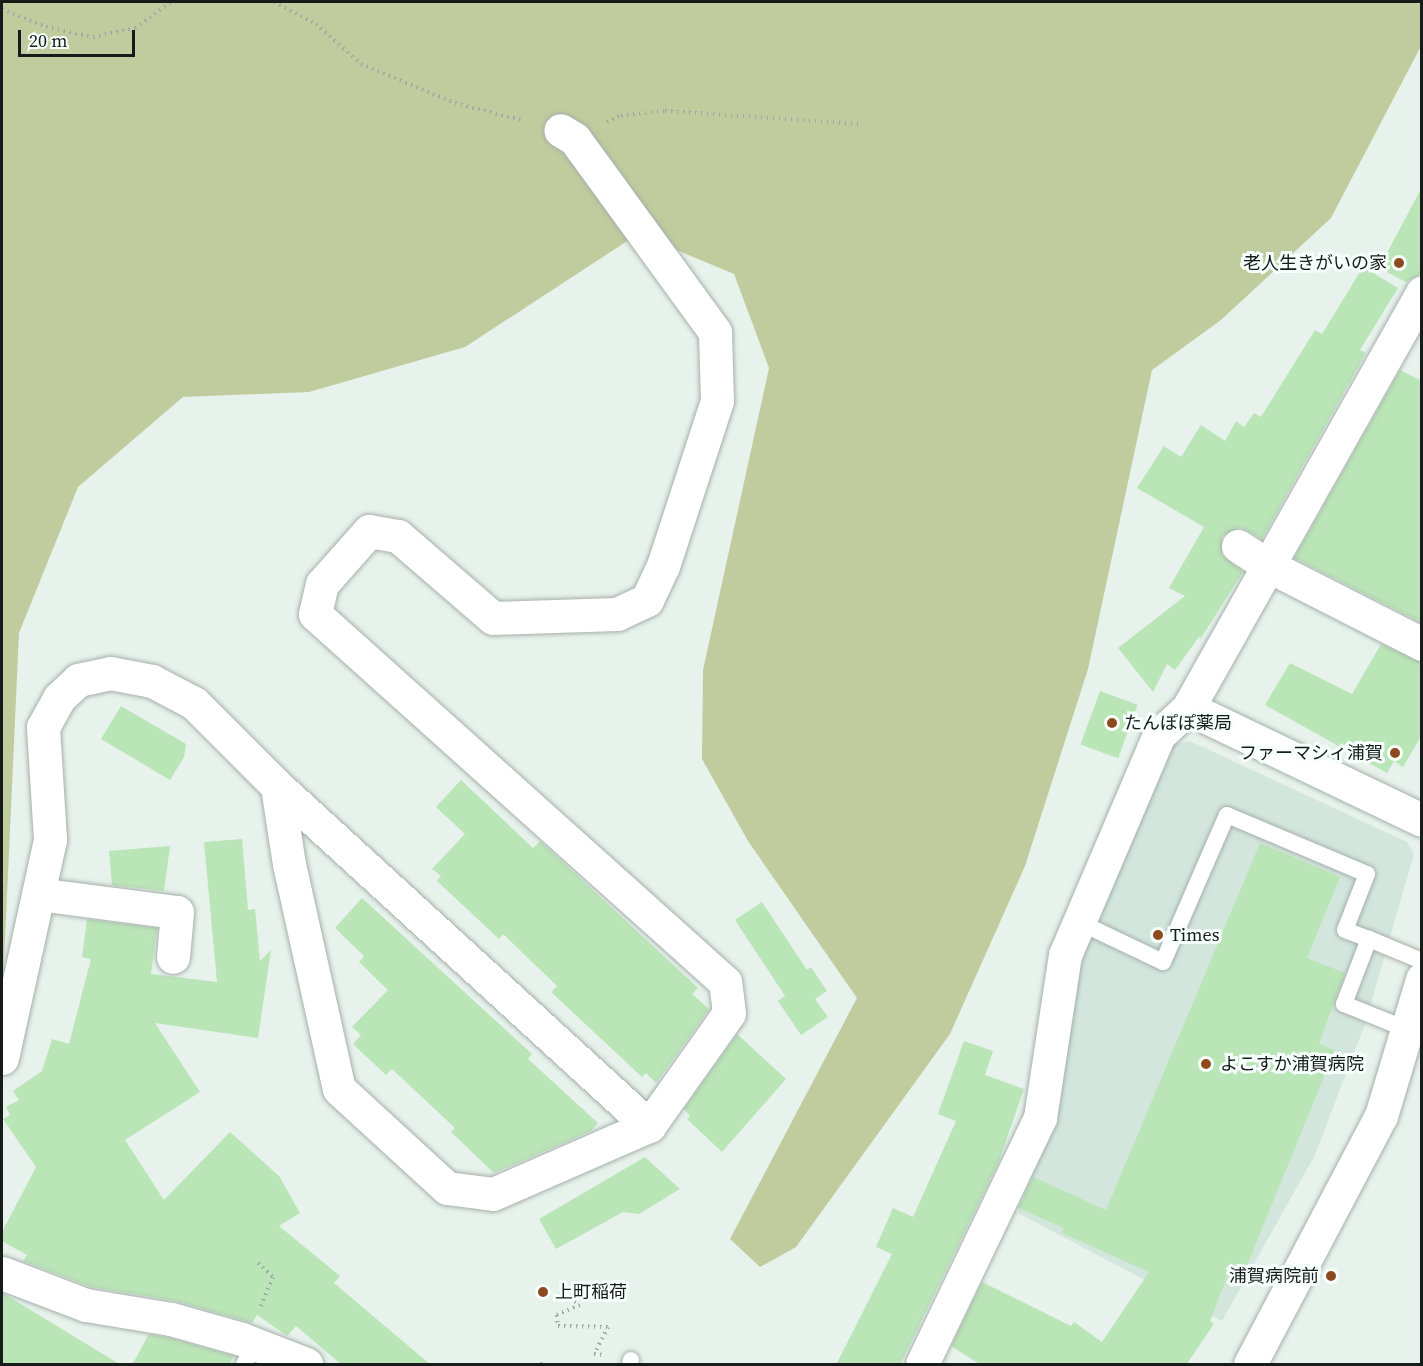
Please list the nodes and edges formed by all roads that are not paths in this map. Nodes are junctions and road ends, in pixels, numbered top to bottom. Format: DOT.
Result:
graph roads {
  1 [pos="568,134"];
  2 [pos="1422,292"];
  3 [pos="1238,546"];
  4 [pos="1267,565"];
  5 [pos="1422,644"];
  6 [pos="1188,708"];
  7 [pos="277,786"];
  8 [pos="1422,820"];
  9 [pos="38,894"];
  10 [pos="1079,922"];
  11 [pos="1369,939"];
  12 [pos="173,957"];
  13 [pos="1422,961"];
  14 [pos="1422,979"];
  15 [pos="1406,1029"];
  16 [pos="2,1058"];
  17 [pos="650,1126"];
  18 [pos="2,1273"];
  19 [pos="247,1349"];
  20 [pos="306,1365"];
  21 [pos="922,1365"];
  22 [pos="1250,1365"];
  1 -- 17 [label="street"];
  2 -- 4 [label="street"];
  3 -- 4 [label="street"];
  4 -- 5 [label="street"];
  4 -- 6 [label="street"];
  6 -- 8 [label="street"];
  6 -- 10 [label="street"];
  7 -- 9 [label="street"];
  7 -- 17 [label="street"];
  7 -- 17 [label="street"];
  9 -- 12 [label="street"];
  9 -- 16 [label="street"];
  10 -- 11 [label="lane"];
  10 -- 21 [label="street"];
  11 -- 13 [label="lane"];
  11 -- 15 [label="lane"];
  14 -- 15 [label="street"];
  15 -- 22 [label="street"];
  18 -- 19 [label="street"];
  19 -- 20 [label="street"];
}
